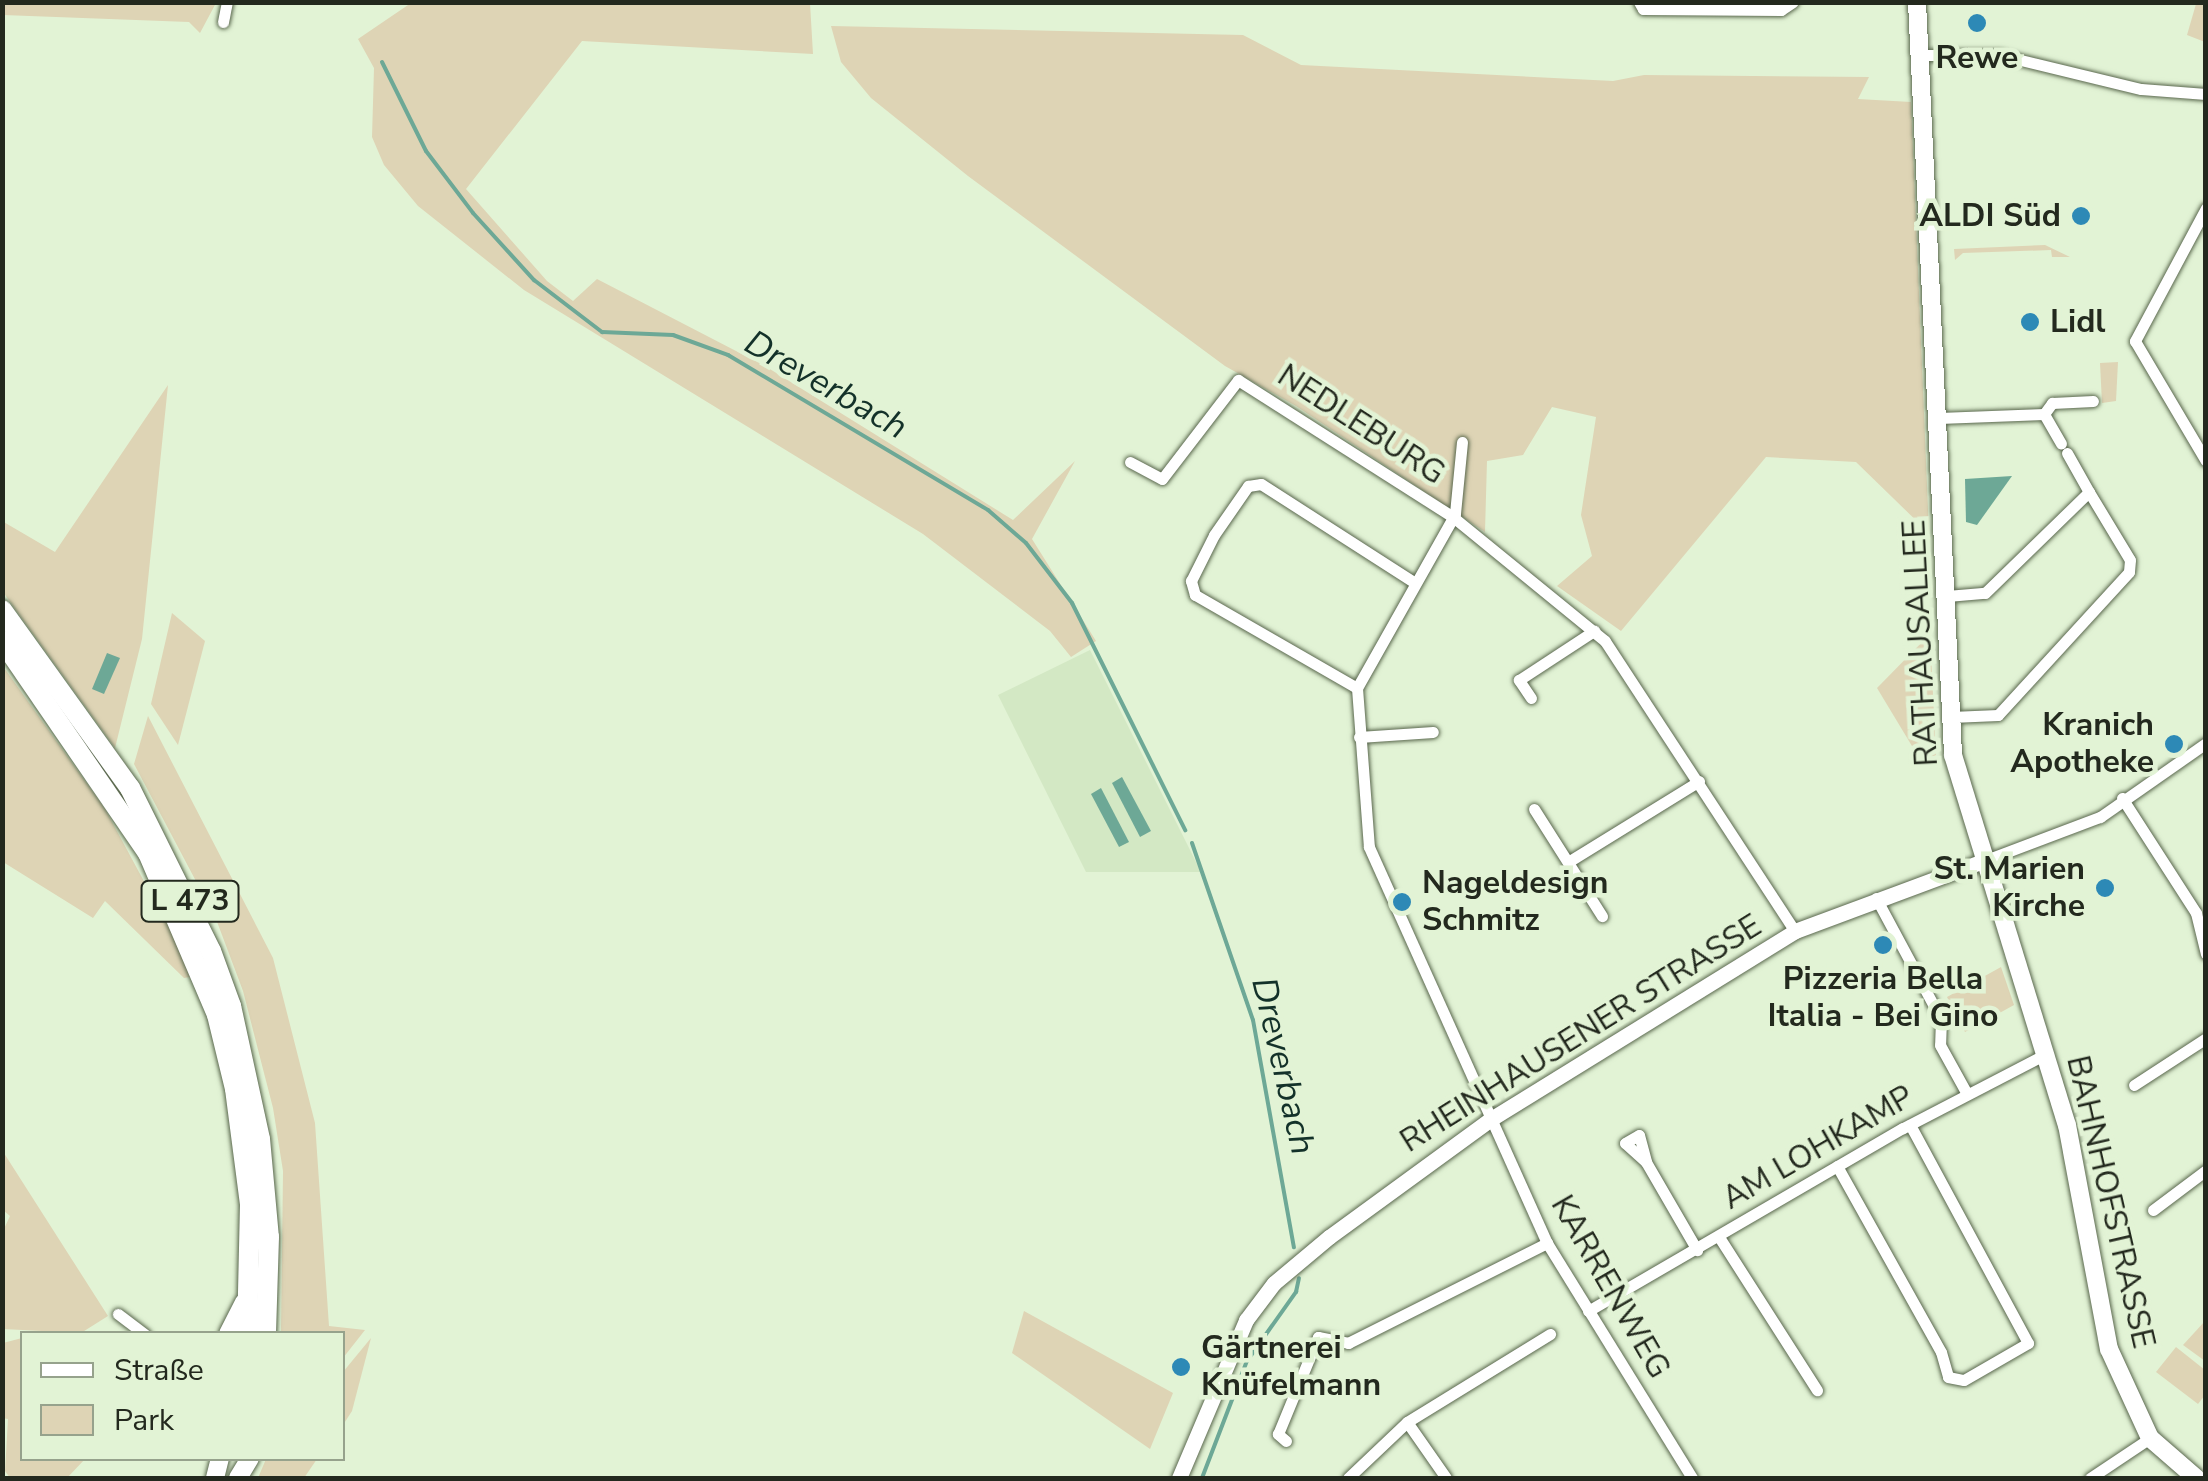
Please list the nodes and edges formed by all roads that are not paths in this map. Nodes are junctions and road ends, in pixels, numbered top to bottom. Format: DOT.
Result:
graph roads {
  1 [pos="227,2"];
  2 [pos="1639,2"];
  3 [pos="1794,2"];
  4 [pos="1918,2"];
  5 [pos="223,22"];
  6 [pos="1920,55"];
  7 [pos="2206,94"];
  8 [pos="2206,208"];
  9 [pos="2093,400"];
  10 [pos="2044,414"];
  11 [pos="1939,418"];
  12 [pos="1462,442"];
  13 [pos="2206,461"];
  14 [pos="1130,462"];
  15 [pos="2088,492"];
  16 [pos="1453,517"];
  17 [pos="1415,583"];
  18 [pos="1946,596"];
  19 [pos="2,610"];
  20 [pos="1594,630"];
  21 [pos="2,640"];
  22 [pos="1356,688"];
  23 [pos="1531,698"];
  24 [pos="1951,716"];
  25 [pos="1433,732"];
  26 [pos="1359,737"];
  27 [pos="2206,743"];
  28 [pos="1699,781"];
  29 [pos="2122,798"];
  30 [pos="1534,809"];
  31 [pos="1986,860"];
  32 [pos="1568,862"];
  33 [pos="1876,898"];
  34 [pos="2201,910"];
  35 [pos="1602,916"];
  36 [pos="1794,931"];
  37 [pos="2206,954"];
  38 [pos="2206,1038"];
  39 [pos="2046,1054"];
  40 [pos="2134,1086"];
  41 [pos="1967,1094"];
  42 [pos="1491,1118"];
  43 [pos="1910,1124"];
  44 [pos="1646,1162"];
  45 [pos="1837,1166"];
  46 [pos="2206,1170"];
  47 [pos="2153,1210"];
  48 [pos="1718,1238"];
  49 [pos="1547,1243"];
  50 [pos="1697,1250"];
  51 [pos="250,1292"];
  52 [pos="1588,1311"];
  53 [pos="118,1314"];
  54 [pos="141,1331"];
  55 [pos="230,1331"];
  56 [pos="247,1331"];
  57 [pos="266,1331"];
  58 [pos="1550,1334"];
  59 [pos="1817,1390"];
  60 [pos="1408,1422"];
  61 [pos="2150,1438"];
  62 [pos="1286,1441"];
  63 [pos="1179,1478"];
  64 [pos="1348,1478"];
  65 [pos="1446,1478"];
  66 [pos="1692,1478"];
  67 [pos="2090,1478"];
  68 [pos="2196,1478"];
  1 -- 5 [label="street"];
  2 -- 3 [label="street"];
  4 -- 6 [label="main road, RATHAUSALLEE"];
  6 -- 7 [label="street"];
  6 -- 11 [label="main road, RATHAUSALLEE"];
  8 -- 13 [label="street"];
  9 -- 10 [label="street"];
  10 -- 11 [label="street"];
  10 -- 15 [label="street"];
  11 -- 18 [label="main road, RATHAUSALLEE"];
  12 -- 16 [label="street"];
  14 -- 16 [label="street, NEDLEBURG"];
  15 -- 18 [label="street"];
  15 -- 24 [label="street"];
  16 -- 17 [label="street"];
  16 -- 20 [label="street, NEDLEBURG"];
  17 -- 22 [label="street"];
  17 -- 22 [label="street"];
  18 -- 24 [label="main road, RATHAUSALLEE"];
  19 -- 57 [label="highway, L 473"];
  20 -- 23 [label="street"];
  20 -- 28 [label="street, NEDLEBURG"];
  21 -- 51 [label="highway, L 473"];
  22 -- 26 [label="street, KARRENWEG"];
  24 -- 31 [label="main road, RATHAUSALLEE"];
  25 -- 26 [label="street"];
  26 -- 42 [label="street, KARRENWEG"];
  27 -- 29 [label="street"];
  28 -- 32 [label="street"];
  28 -- 36 [label="street, NEDLEBURG"];
  29 -- 31 [label="street"];
  29 -- 34 [label="street"];
  30 -- 32 [label="street"];
  31 -- 33 [label="street, RHEINHAUSENER STRASSE"];
  31 -- 39 [label="main road, BAHNHOFSTRASSE"];
  32 -- 35 [label="street"];
  33 -- 36 [label="street, RHEINHAUSENER STRASSE"];
  33 -- 41 [label="street"];
  34 -- 37 [label="street"];
  36 -- 42 [label="street, RHEINHAUSENER STRASSE"];
  38 -- 40 [label="street"];
  39 -- 41 [label="street, AM LOHKAMP"];
  39 -- 61 [label="main road, BAHNHOFSTRASSE"];
  41 -- 43 [label="street, AM LOHKAMP"];
  42 -- 49 [label="street, KARRENWEG"];
  42 -- 63 [label="street, RHEINHAUSENER STRASSE"];
  43 -- 45 [label="street, AM LOHKAMP"];
  43 -- 45 [label="street"];
  44 -- 50 [label="street"];
  45 -- 48 [label="street, AM LOHKAMP"];
  46 -- 47 [label="street"];
  48 -- 50 [label="street, AM LOHKAMP"];
  48 -- 59 [label="street"];
  49 -- 52 [label="street, KARRENWEG"];
  49 -- 62 [label="street"];
  50 -- 52 [label="street, AM LOHKAMP"];
  51 -- 55 [label="highway"];
  51 -- 56 [label="highway, L 473"];
  52 -- 66 [label="street, KARRENWEG"];
  53 -- 54 [label="street"];
  58 -- 60 [label="street"];
  60 -- 64 [label="street"];
  60 -- 65 [label="street"];
  61 -- 67 [label="street"];
  61 -- 68 [label="main road"];
}
